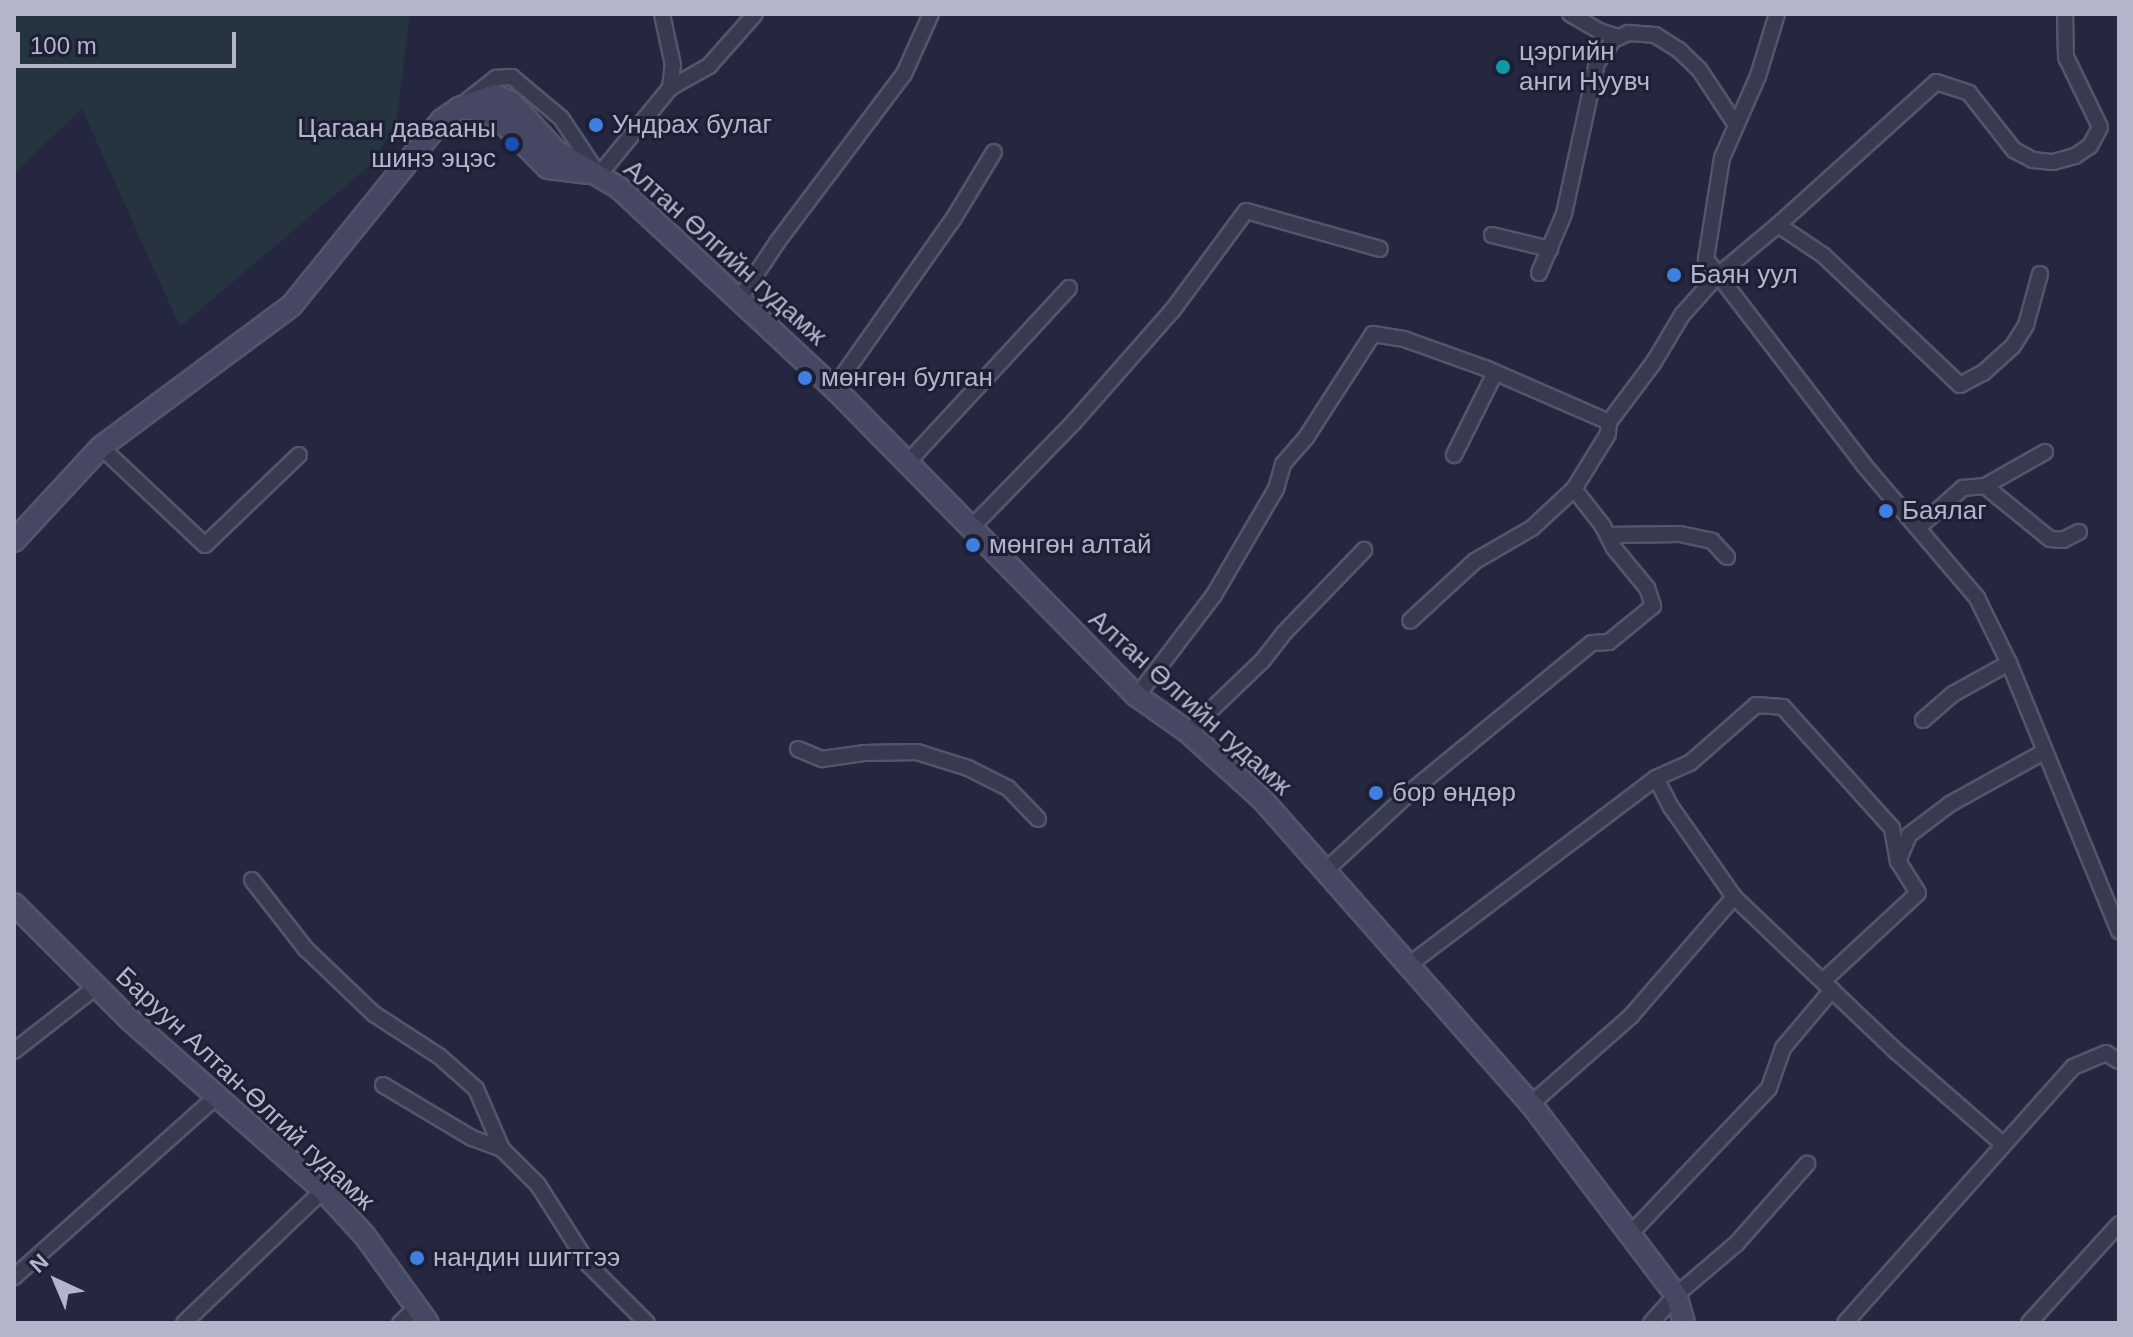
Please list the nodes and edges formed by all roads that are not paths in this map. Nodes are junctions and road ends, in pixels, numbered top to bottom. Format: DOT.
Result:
graph roads {
  1 [pos="662,14"];
  2 [pos="755,14"];
  3 [pos="931,14"];
  4 [pos="1570,14"];
  5 [pos="1777,14"];
  6 [pos="2065,14"];
  7 [pos="1619,37"];
  8 [pos="670,88"];
  9 [pos="459,108"];
  10 [pos="1736,125"];
  11 [pos="994,152"];
  12 [pos="599,175"];
  13 [pos="1778,225"];
  14 [pos="1492,235"];
  15 [pos="1380,249"];
  16 [pos="1550,249"];
  17 [pos="1539,273"];
  18 [pos="2040,274"];
  19 [pos="1717,276"];
  20 [pos="1069,288"];
  21 [pos="738,301"];
  22 [pos="1495,373"];
  23 [pos="834,388"];
  24 [pos="1609,422"];
  25 [pos="101,447"];
  26 [pos="2045,452"];
  27 [pos="299,455"];
  28 [pos="1454,455"];
  29 [pos="908,462"];
  30 [pos="1985,486"];
  31 [pos="1574,489"];
  32 [pos="1919,527"];
  33 [pos="970,529"];
  34 [pos="2079,532"];
  35 [pos="1608,535"];
  36 [pos="14,541"];
  37 [pos="1364,550"];
  38 [pos="1727,557"];
  39 [pos="1410,621"];
  40 [pos="2009,663"];
  41 [pos="1137,696"];
  42 [pos="1923,720"];
  43 [pos="1188,732"];
  44 [pos="798,749"];
  45 [pos="2044,752"];
  46 [pos="1656,778"];
  47 [pos="1038,819"];
  48 [pos="1898,861"];
  49 [pos="1325,871"];
  50 [pos="252,880"];
  51 [pos="1734,897"];
  52 [pos="14,904"];
  53 [pos="2119,931"];
  54 [pos="1410,964"];
  55 [pos="1828,986"];
  56 [pos="96,987"];
  57 [pos="14,1051"];
  58 [pos="2119,1061"];
  59 [pos="383,1085"];
  60 [pos="216,1097"];
  61 [pos="1531,1104"];
  62 [pos="2003,1144"];
  63 [pos="502,1149"];
  64 [pos="1807,1164"];
  65 [pos="323,1190"];
  66 [pos="2119,1224"];
  67 [pos="1632,1232"];
  68 [pos="14,1277"];
  69 [pos="1676,1295"];
  70 [pos="422,1315"];
  71 [pos="184,1323"];
  72 [pos="400,1323"];
  73 [pos="647,1323"];
  74 [pos="1651,1323"];
  75 [pos="1684,1323"];
  76 [pos="1845,1323"];
  77 [pos="2029,1323"];
  1 -- 8 [label="street"];
  2 -- 8 [label="street"];
  3 -- 21 [label="street"];
  4 -- 7 [label="street"];
  5 -- 10 [label="street"];
  6 -- 13 [label="street"];
  7 -- 10 [label="street"];
  7 -- 16 [label="street"];
  8 -- 12 [label="street"];
  9 -- 12 [label="main road, Алтан Өлгийн гудамж"];
  9 -- 12 [label="street"];
  9 -- 25 [label="main road"];
  10 -- 19 [label="street"];
  11 -- 23 [label="street"];
  12 -- 21 [label="main road, Алтан Өлгийн гудамж"];
  13 -- 18 [label="street"];
  13 -- 19 [label="street"];
  14 -- 16 [label="street"];
  15 -- 33 [label="street"];
  16 -- 17 [label="street"];
  19 -- 24 [label="street"];
  19 -- 32 [label="street"];
  20 -- 29 [label="street"];
  21 -- 23 [label="main road, Алтан Өлгийн гудамж"];
  22 -- 24 [label="street"];
  22 -- 28 [label="street"];
  22 -- 41 [label="street"];
  23 -- 29 [label="main road, Алтан Өлгийн гудамж"];
  24 -- 31 [label="street"];
  25 -- 27 [label="street"];
  25 -- 36 [label="main road"];
  26 -- 30 [label="street"];
  29 -- 33 [label="main road, Алтан Өлгийн гудамж"];
  30 -- 32 [label="street"];
  30 -- 34 [label="street"];
  31 -- 35 [label="street"];
  31 -- 39 [label="street"];
  32 -- 40 [label="street"];
  33 -- 41 [label="main road, Алтан Өлгийн гудамж"];
  35 -- 38 [label="street"];
  35 -- 49 [label="street"];
  37 -- 43 [label="street"];
  40 -- 42 [label="street"];
  40 -- 45 [label="street"];
  41 -- 43 [label="main road, Алтан Өлгийн гудамж"];
  43 -- 49 [label="main road, Алтан Өлгийн гудамж"];
  44 -- 47 [label="street"];
  45 -- 48 [label="street"];
  45 -- 53 [label="street"];
  46 -- 48 [label="street"];
  46 -- 51 [label="street"];
  46 -- 54 [label="street"];
  48 -- 55 [label="street"];
  49 -- 54 [label="main road, Алтан Өлгийн гудамж"];
  50 -- 63 [label="street"];
  51 -- 55 [label="street"];
  51 -- 61 [label="street"];
  52 -- 56 [label="main road, Баруун Алтан-Өлгий гудамж"];
  54 -- 61 [label="main road, Алтан Өлгийн гудамж"];
  55 -- 62 [label="street"];
  55 -- 67 [label="street"];
  56 -- 57 [label="street"];
  56 -- 60 [label="main road, Баруун Алтан-Өлгий гудамж"];
  58 -- 62 [label="street"];
  59 -- 63 [label="street"];
  60 -- 65 [label="main road, Баруун Алтан-Өлгий гудамж"];
  60 -- 68 [label="street"];
  61 -- 67 [label="main road, Алтан Өлгийн гудамж"];
  62 -- 76 [label="street"];
  63 -- 73 [label="street"];
  64 -- 69 [label="street"];
  65 -- 70 [label="main road, Баруун Алтан-Өлгий гудамж"];
  65 -- 71 [label="street"];
  66 -- 77 [label="street"];
  67 -- 69 [label="main road, Алтан Өлгийн гудамж"];
  69 -- 74 [label="street"];
  69 -- 75 [label="main road, Алтан Өлгийн гудамж"];
  70 -- 72 [label="street"];
}
